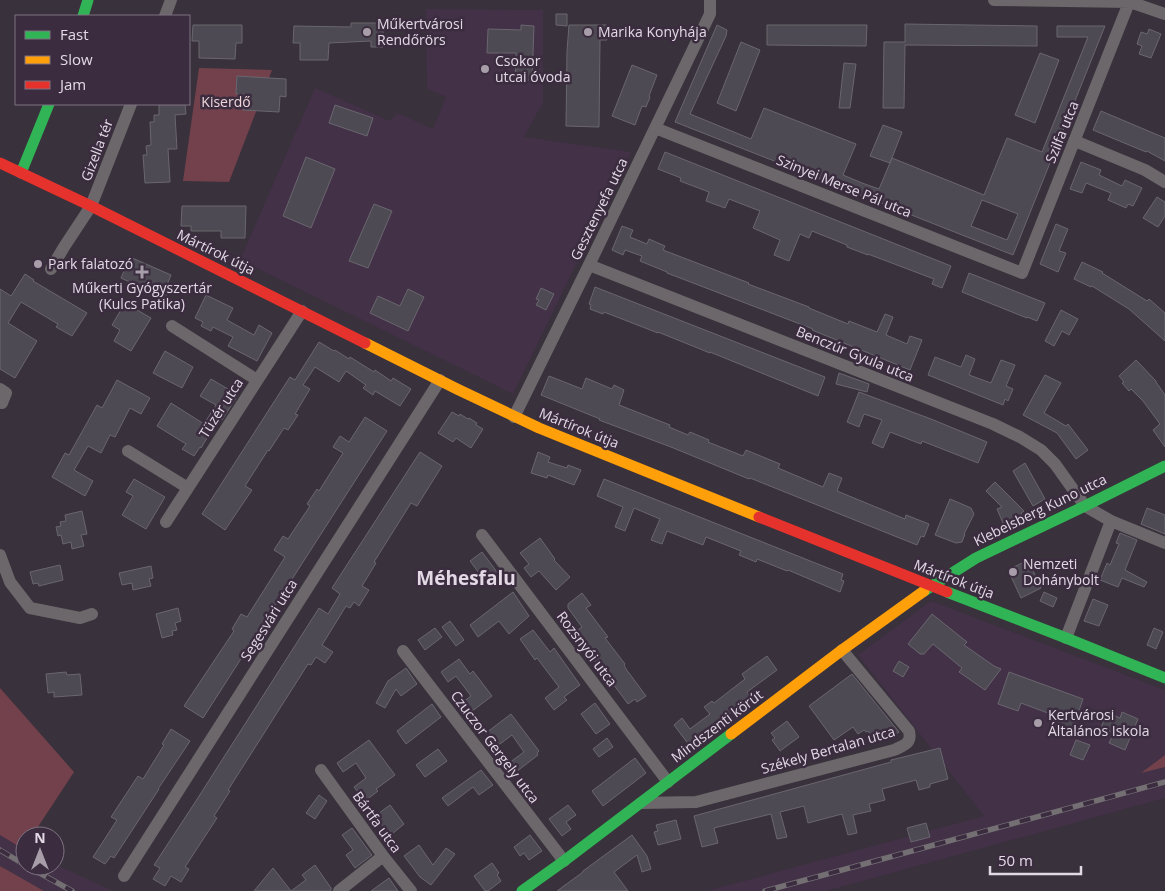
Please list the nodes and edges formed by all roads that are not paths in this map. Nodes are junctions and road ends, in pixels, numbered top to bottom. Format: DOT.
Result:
graph roads {
  1 [pos="88,0"];
  2 [pos="171,0"];
  3 [pos="710,0"];
  4 [pos="994,0"];
  5 [pos="1130,1"];
  6 [pos="1165,14"];
  7 [pos="83,15"];
  8 [pos="164,15"];
  9 [pos="49,105"];
  10 [pos="131,105"];
  11 [pos="655,128"];
  12 [pos="1075,141"];
  13 [pos="0,163"];
  14 [pos="21,173"];
  15 [pos="1165,182"];
  16 [pos="91,206"];
  17 [pos="589,265"];
  18 [pos="50,269"];
  19 [pos="1022,273"];
  20 [pos="302,311"];
  21 [pos="172,326"];
  22 [pos="257,380"];
  23 [pos="440,380"];
  24 [pos="0,389"];
  25 [pos="0,402"];
  26 [pos="514,417"];
  27 [pos="128,451"];
  28 [pos="1165,466"];
  29 [pos="188,488"];
  30 [pos="1085,506"];
  31 [pos="1111,520"];
  32 [pos="166,522"];
  33 [pos="482,535"];
  34 [pos="1165,543"];
  35 [pos="0,555"];
  36 [pos="931,586"];
  37 [pos="92,614"];
  38 [pos="1066,638"];
  39 [pos="842,650"];
  40 [pos="403,651"];
  41 [pos="1165,678"];
  42 [pos="321,770"];
  43 [pos="668,782"];
  44 [pos="641,803"];
  45 [pos="383,856"];
  46 [pos="564,861"];
  47 [pos="124,876"];
  48 [pos="338,891"];
  49 [pos="411,891"];
  50 [pos="522,891"];
  1 -- 7 [label="street"];
  2 -- 8 [label="street"];
  3 -- 11 [label="street, Gesztenyefa utca"];
  4 -- 5 [label="street"];
  5 -- 6 [label="street"];
  5 -- 12 [label="street, Szilfa utca"];
  9 -- 14 [label="street"];
  10 -- 16 [label="street, Gizella tér"];
  11 -- 17 [label="street, Gesztenyefa utca"];
  11 -- 19 [label="street, Szinyei Merse Pál utca"];
  12 -- 15 [label="street"];
  12 -- 19 [label="street, Szilfa utca"];
  13 -- 14 [label="street, Mártírok útja"];
  14 -- 16 [label="street, Mártírok útja"];
  16 -- 18 [label="street, Gizella tér"];
  16 -- 20 [label="street, Mártírok útja"];
  17 -- 26 [label="street, Gesztenyefa utca"];
  17 -- 30 [label="street, Benczúr Gyula utca"];
  20 -- 22 [label="street, Tüzér utca"];
  20 -- 23 [label="street, Mártírok útja"];
  21 -- 22 [label="street"];
  22 -- 29 [label="street, Tüzér utca"];
  23 -- 26 [label="street, Mártírok útja"];
  23 -- 47 [label="street, Segesvári utca"];
  24 -- 25 [label="street"];
  26 -- 36 [label="street, Mártírok útja"];
  27 -- 29 [label="street"];
  28 -- 30 [label="street, Klebelsberg Kuno utca"];
  29 -- 32 [label="street, Tüzér utca"];
  30 -- 31 [label="street"];
  30 -- 36 [label="street, Klebelsberg Kuno utca"];
  31 -- 34 [label="street"];
  31 -- 38 [label="street"];
  33 -- 43 [label="street, Rozsnyói utca"];
  35 -- 37 [label="street"];
  36 -- 38 [label="street, Mártírok útja"];
  36 -- 39 [label="street, Mindszenti körút"];
  38 -- 41 [label="street, Mártírok útja"];
  39 -- 43 [label="street, Mindszenti körút"];
  39 -- 44 [label="street, Székely Bertalan utca"];
  40 -- 46 [label="street, Czuczor Gergely utca"];
  42 -- 45 [label="street, Bártfa utca"];
  43 -- 44 [label="street, Mindszenti körút"];
  44 -- 46 [label="street, Mindszenti körút"];
  45 -- 48 [label="street"];
  45 -- 49 [label="street, Bártfa utca"];
  46 -- 50 [label="street, Mindszenti körút"];
}
